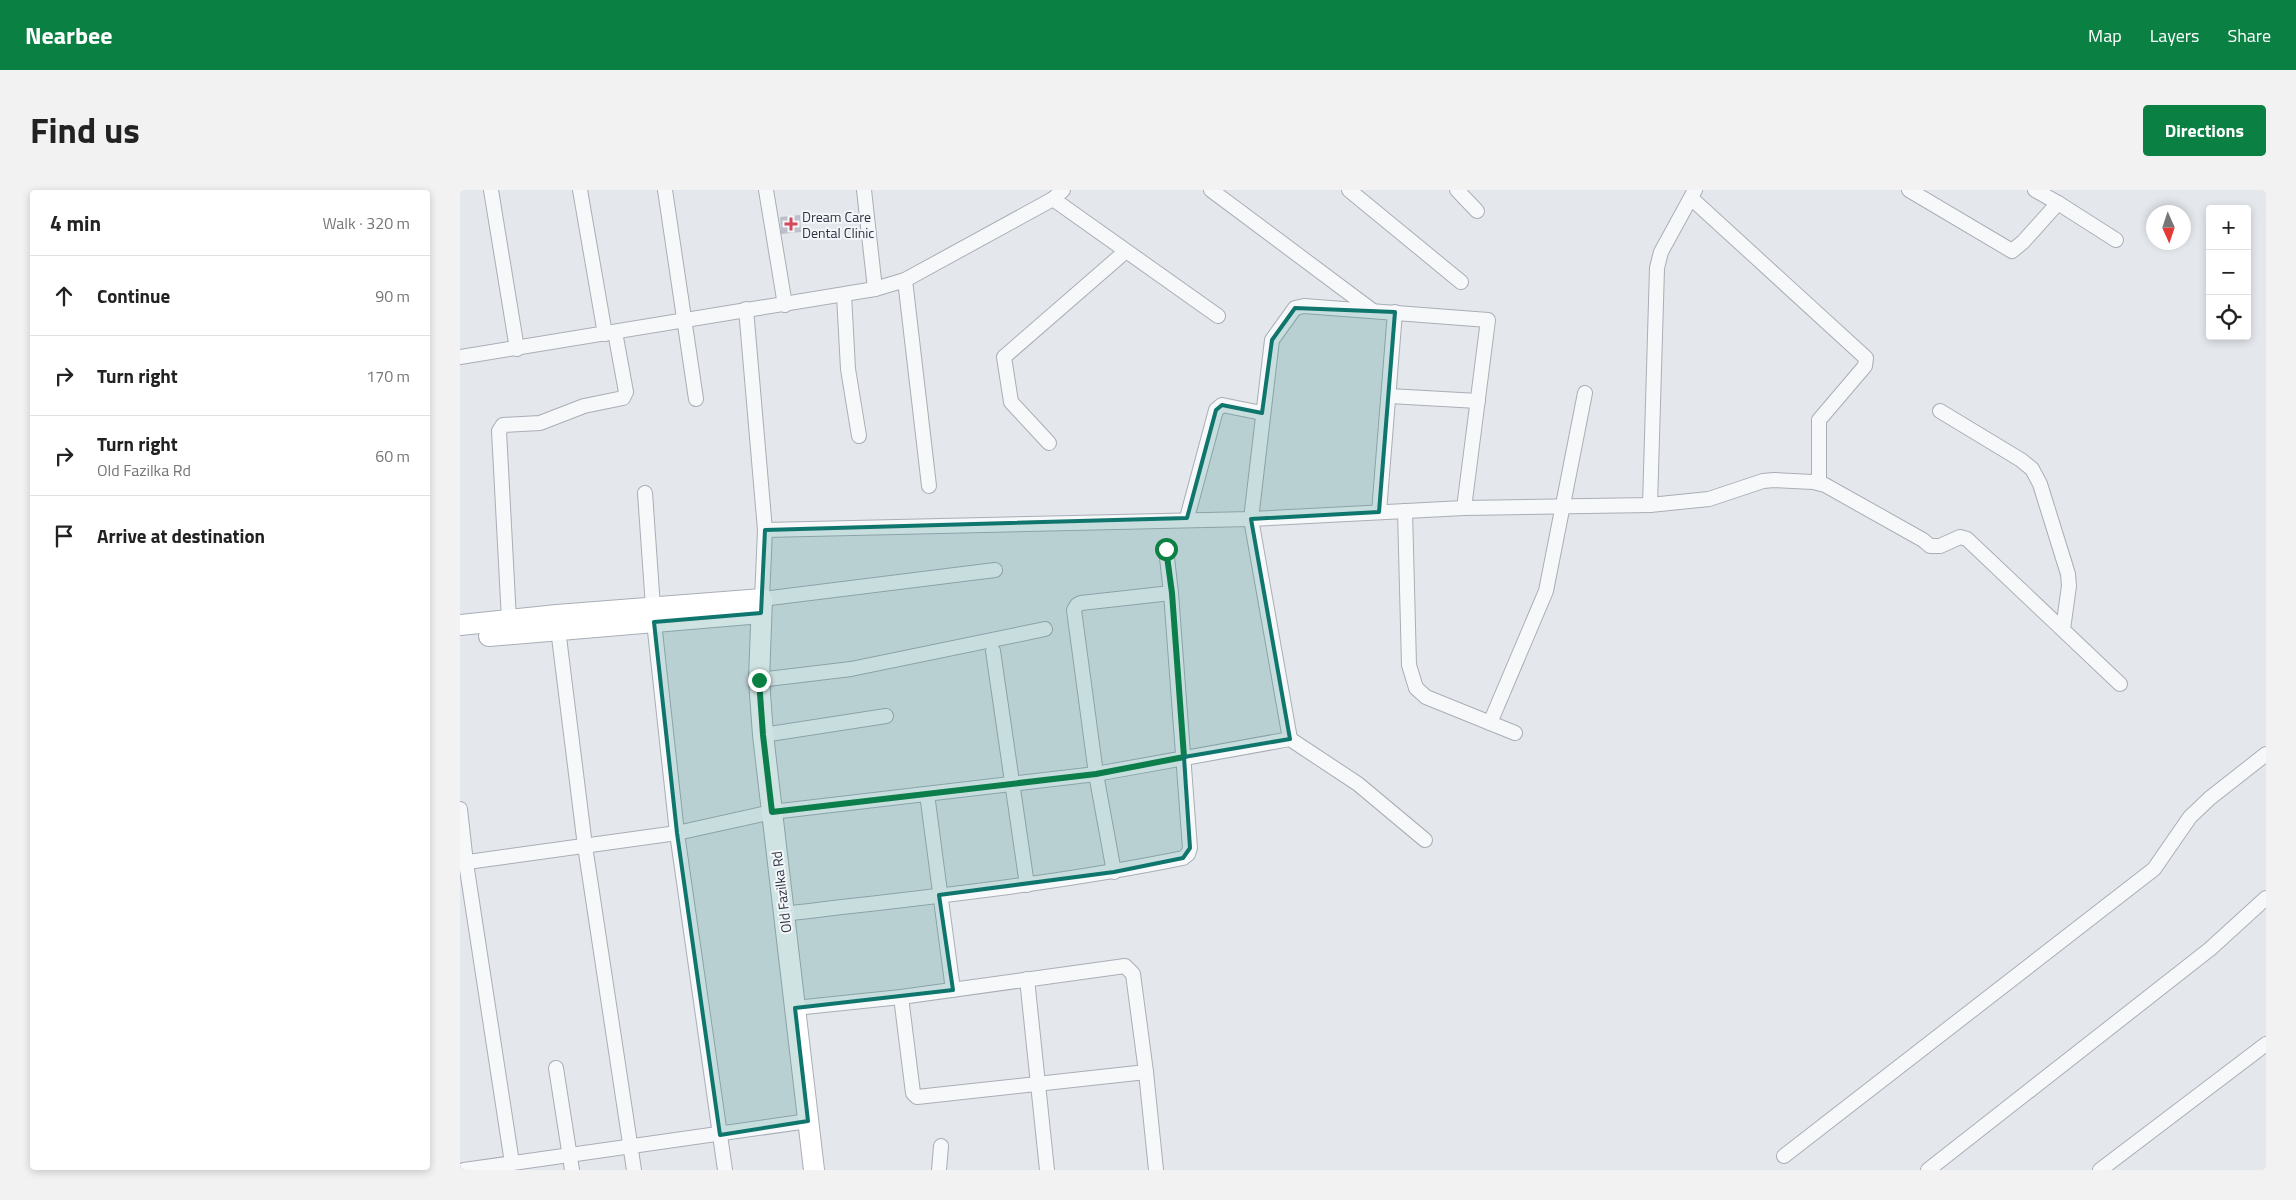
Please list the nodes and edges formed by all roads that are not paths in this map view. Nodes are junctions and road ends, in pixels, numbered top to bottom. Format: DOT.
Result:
graph roads {
  1 [pos="491,190"];
  2 [pos="580,190"];
  3 [pos="665,190"];
  4 [pos="766,190"];
  5 [pos="864,190"];
  6 [pos="1211,190"];
  7 [pos="1349,190"];
  8 [pos="1457,190"];
  9 [pos="1909,190"];
  10 [pos="2035,190"];
  11 [pos="1058,194"];
  12 [pos="1693,194"];
  13 [pos="2058,203"];
  14 [pos="1477,210"];
  15 [pos="2116,240"];
  16 [pos="1126,250"];
  17 [pos="905,280"];
  18 [pos="1462,282"];
  19 [pos="875,289"];
  20 [pos="844,295"];
  21 [pos="785,305"];
  22 [pos="746,309"];
  23 [pos="1373,311"];
  24 [pos="1395,312"];
  25 [pos="1218,316"];
  26 [pos="686,320"];
  27 [pos="610,333"];
  28 [pos="517,349"];
  29 [pos="460,357"];
  30 [pos="1585,393"];
  31 [pos="1389,396"];
  32 [pos="696,399"];
  33 [pos="1478,401"];
  34 [pos="1940,411"];
  35 [pos="1262,413"];
  36 [pos="858,436"];
  37 [pos="1049,443"];
  38 [pos="1819,484"];
  39 [pos="929,486"];
  40 [pos="646,493"];
  41 [pos="1650,505"];
  42 [pos="1562,507"];
  43 [pos="1464,508"];
  44 [pos="1405,511"];
  45 [pos="1379,512"];
  46 [pos="1187,518"];
  47 [pos="1251,518"];
  48 [pos="765,530"];
  49 [pos="1166,549"];
  50 [pos="995,570"];
  51 [pos="1172,593"];
  52 [pos="761,606"];
  53 [pos="654,614"];
  54 [pos="509,620"];
  55 [pos="569,623"];
  56 [pos="460,625"];
  57 [pos="1045,629"];
  58 [pos="2063,629"];
  59 [pos="460,638"];
  60 [pos="993,651"];
  61 [pos="759,680"];
  62 [pos="2120,684"];
  63 [pos="886,716"];
  64 [pos="1490,723"];
  65 [pos="1515,734"];
  66 [pos="763,735"];
  67 [pos="1290,739"];
  68 [pos="2266,754"];
  69 [pos="1184,757"];
  70 [pos="1096,774"];
  71 [pos="1013,784"];
  72 [pos="927,794"];
  73 [pos="460,808"];
  74 [pos="772,812"];
  75 [pos="677,833"];
  76 [pos="1425,840"];
  77 [pos="585,846"];
  78 [pos="463,863"];
  79 [pos="1114,872"];
  80 [pos="1028,885"];
  81 [pos="939,896"];
  82 [pos="2266,898"];
  83 [pos="784,914"];
  84 [pos="1027,979"];
  85 [pos="953,990"];
  86 [pos="901,997"];
  87 [pos="795,1008"];
  88 [pos="2266,1044"];
  89 [pos="556,1068"];
  90 [pos="1146,1072"];
  91 [pos="1037,1084"];
  92 [pos="808,1121"];
  93 [pos="720,1135"];
  94 [pos="942,1146"];
  95 [pos="630,1147"];
  96 [pos="569,1154"];
  97 [pos="1784,1156"];
  98 [pos="512,1162"];
  99 [pos="464,1170"];
  100 [pos="572,1170"];
  101 [pos="634,1170"];
  102 [pos="725,1170"];
  103 [pos="814,1170"];
  104 [pos="939,1170"];
  105 [pos="1047,1170"];
  106 [pos="1156,1170"];
  107 [pos="1928,1170"];
  108 [pos="2100,1170"];
  1 -- 28 [label="street"];
  2 -- 27 [label="street"];
  3 -- 26 [label="street"];
  4 -- 21 [label="street"];
  5 -- 19 [label="street"];
  6 -- 23 [label="street"];
  7 -- 18 [label="street"];
  8 -- 14 [label="street"];
  9 -- 13 [label="street"];
  10 -- 13 [label="street"];
  11 -- 16 [label="street"];
  11 -- 17 [label="street"];
  12 -- 38 [label="street"];
  12 -- 41 [label="street"];
  13 -- 15 [label="street"];
  16 -- 25 [label="street"];
  16 -- 37 [label="street"];
  17 -- 19 [label="street"];
  17 -- 39 [label="street"];
  19 -- 20 [label="street"];
  20 -- 21 [label="street"];
  20 -- 36 [label="street"];
  21 -- 22 [label="street"];
  22 -- 26 [label="street"];
  22 -- 48 [label="street"];
  23 -- 24 [label="street"];
  23 -- 35 [label="street"];
  24 -- 31 [label="street"];
  24 -- 33 [label="street"];
  26 -- 27 [label="street"];
  26 -- 32 [label="street"];
  27 -- 28 [label="street"];
  27 -- 54 [label="street"];
  28 -- 29 [label="street"];
  30 -- 42 [label="street"];
  31 -- 33 [label="street"];
  31 -- 45 [label="street"];
  33 -- 43 [label="street"];
  34 -- 58 [label="street"];
  35 -- 46 [label="street"];
  35 -- 47 [label="street"];
  38 -- 41 [label="street"];
  38 -- 58 [label="street"];
  40 -- 53 [label="street"];
  41 -- 42 [label="street"];
  42 -- 43 [label="street"];
  42 -- 64 [label="street"];
  43 -- 44 [label="street"];
  44 -- 45 [label="street"];
  44 -- 64 [label="street"];
  45 -- 47 [label="street"];
  46 -- 47 [label="street"];
  46 -- 48 [label="street"];
  47 -- 67 [label="street"];
  48 -- 52 [label="street"];
  49 -- 51 [label="street"];
  50 -- 52 [label="street"];
  51 -- 69 [label="street"];
  51 -- 70 [label="street"];
  52 -- 53 [label="main road"];
  52 -- 61 [label="main road, Old Fazilka Rd"];
  53 -- 55 [label="main road"];
  53 -- 75 [label="street"];
  54 -- 55 [label="main road"];
  54 -- 56 [label="main road"];
  55 -- 59 [label="main road"];
  55 -- 77 [label="street"];
  57 -- 61 [label="street"];
  58 -- 62 [label="street"];
  60 -- 71 [label="street"];
  61 -- 66 [label="main road, Old Fazilka Rd"];
  63 -- 66 [label="street"];
  64 -- 65 [label="street"];
  66 -- 74 [label="main road, Old Fazilka Rd"];
  67 -- 69 [label="street"];
  67 -- 76 [label="street"];
  68 -- 97 [label="street"];
  69 -- 70 [label="street"];
  69 -- 79 [label="street"];
  70 -- 71 [label="street"];
  70 -- 79 [label="street"];
  71 -- 72 [label="street"];
  71 -- 80 [label="street"];
  72 -- 74 [label="street"];
  72 -- 81 [label="street"];
  73 -- 78 [label="street"];
  74 -- 75 [label="street"];
  74 -- 83 [label="main road, Old Fazilka Rd"];
  75 -- 77 [label="street"];
  75 -- 93 [label="street"];
  77 -- 78 [label="street"];
  77 -- 95 [label="street"];
  78 -- 98 [label="street"];
  79 -- 80 [label="street"];
  80 -- 81 [label="street"];
  81 -- 83 [label="street"];
  81 -- 85 [label="street"];
  82 -- 107 [label="street"];
  83 -- 87 [label="main road, Old Fazilka Rd"];
  84 -- 85 [label="street"];
  84 -- 90 [label="street"];
  84 -- 91 [label="street"];
  85 -- 86 [label="street"];
  86 -- 87 [label="street"];
  86 -- 91 [label="street"];
  87 -- 92 [label="main road, Old Fazilka Rd"];
  88 -- 108 [label="street"];
  89 -- 96 [label="street"];
  90 -- 91 [label="street"];
  90 -- 106 [label="street"];
  91 -- 105 [label="street"];
  92 -- 93 [label="street"];
  92 -- 103 [label="main road, Old Fazilka Rd"];
  93 -- 95 [label="street"];
  93 -- 102 [label="street"];
  94 -- 104 [label="street"];
  95 -- 96 [label="street"];
  95 -- 101 [label="street"];
  96 -- 98 [label="street"];
  96 -- 100 [label="street"];
  98 -- 99 [label="street"];
}
